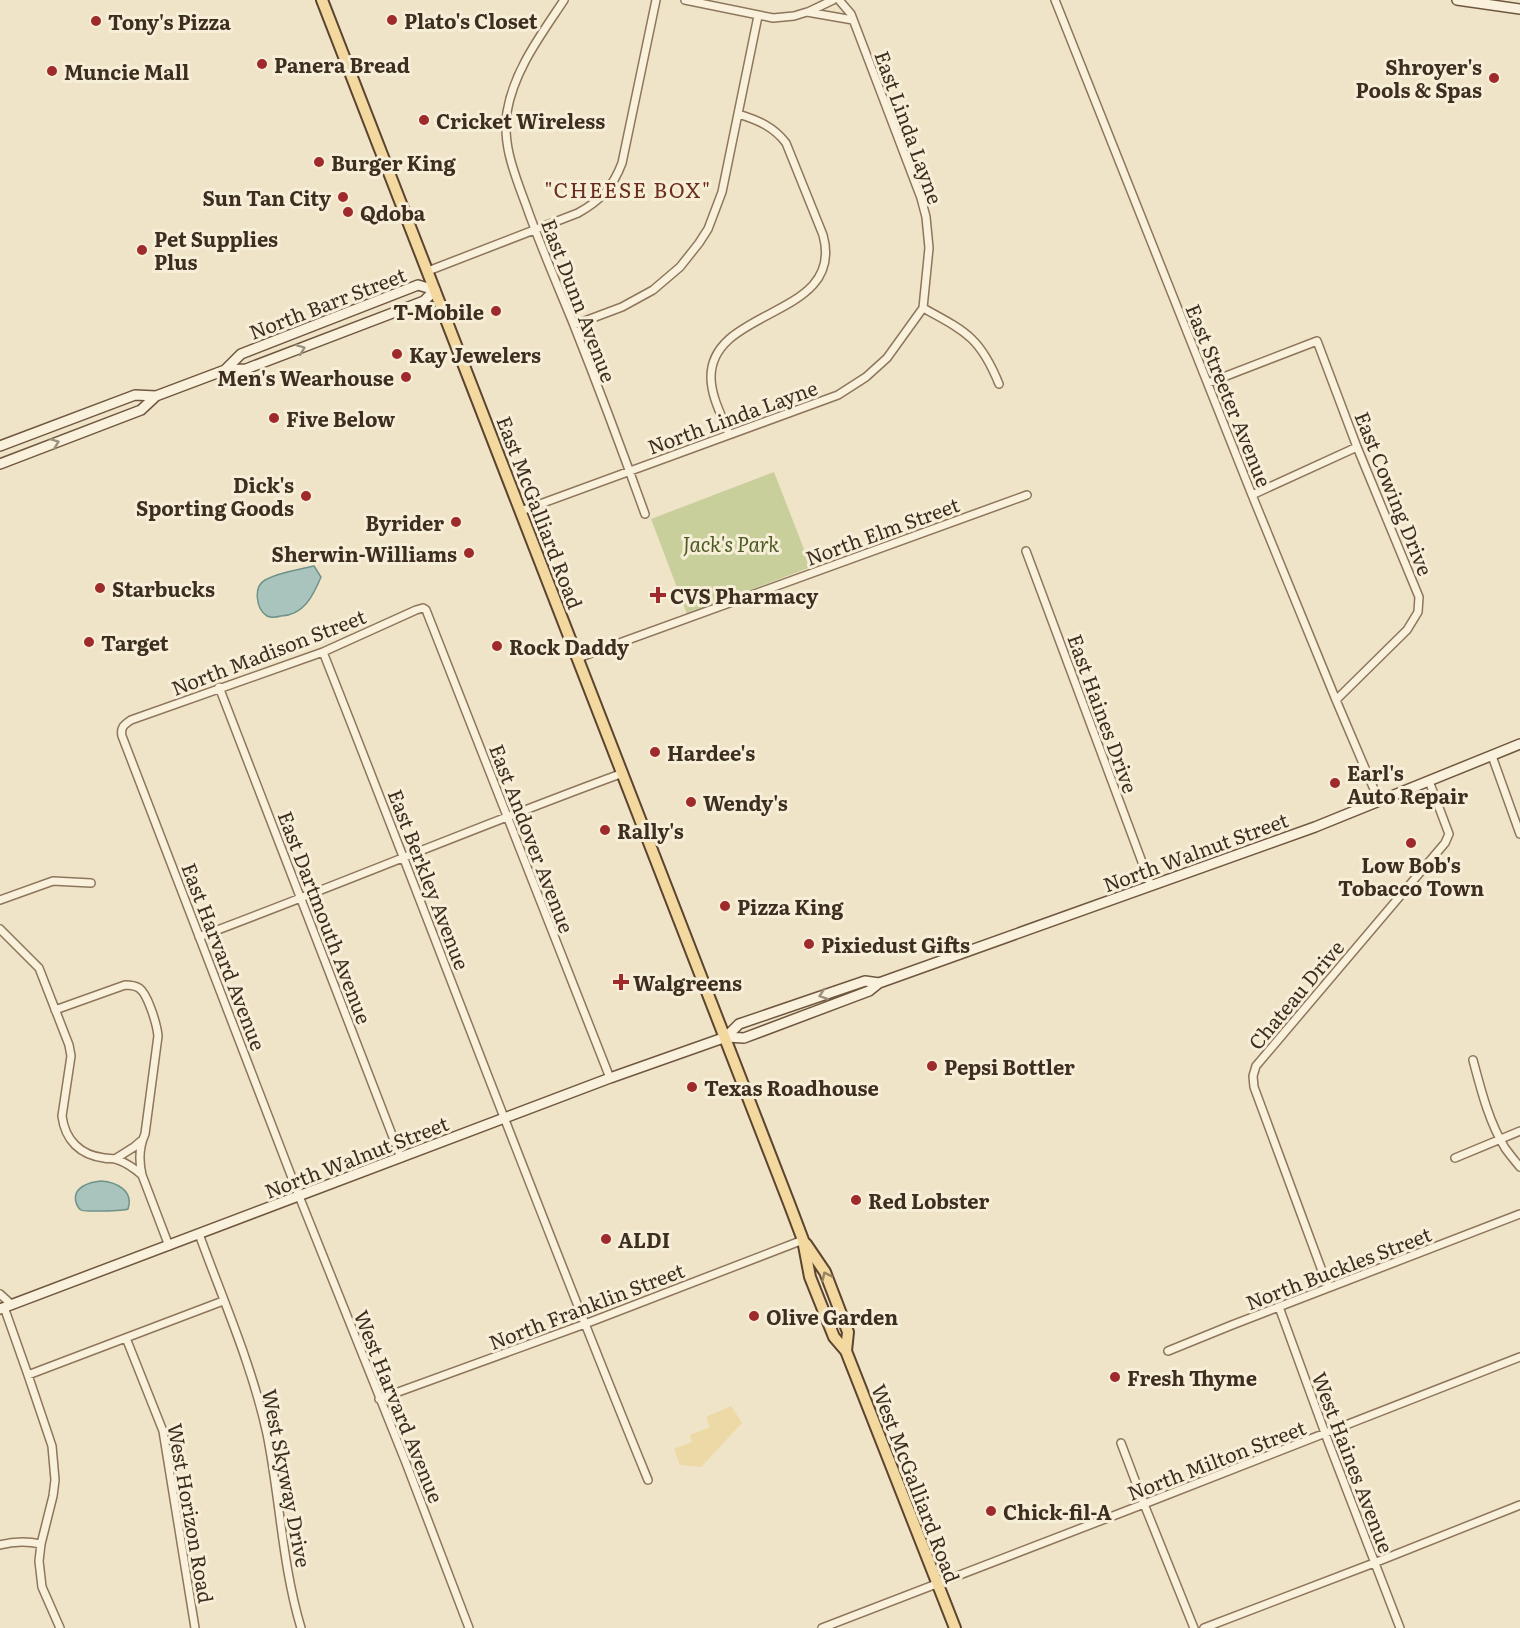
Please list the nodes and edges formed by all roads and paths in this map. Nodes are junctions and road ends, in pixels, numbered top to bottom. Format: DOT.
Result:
graph roads {
  1 [pos="322,0"];
  2 [pos="564,0"];
  3 [pos="656,0"];
  4 [pos="685,0"];
  5 [pos="833,0"];
  6 [pos="838,0"];
  7 [pos="1055,0"];
  8 [pos="1457,0"];
  9 [pos="1520,9"];
  10 [pos="807,12"];
  11 [pos="758,15"];
  12 [pos="853,20"];
  13 [pos="738,114"];
  14 [pos="534,229"];
  15 [pos="428,271"];
  16 [pos="435,290"];
  17 [pos="923,308"];
  18 [pos="574,326"];
  19 [pos="225,370"];
  20 [pos="1208,383"];
  21 [pos="999,384"];
  22 [pos="156,396"];
  23 [pos="729,434"];
  24 [pos="0,446"];
  25 [pos="1357,447"];
  26 [pos="0,465"];
  27 [pos="629,471"];
  28 [pos="1027,495"];
  29 [pos="1252,495"];
  30 [pos="522,512"];
  31 [pos="645,514"];
  32 [pos="1026,551"];
  33 [pos="426,610"];
  34 [pos="323,652"];
  35 [pos="578,658"];
  36 [pos="219,687"];
  37 [pos="1336,700"];
  38 [pos="122,728"];
  39 [pos="1520,744"];
  40 [pos="1492,756"];
  41 [pos="623,773"];
  42 [pos="1429,781"];
  43 [pos="1379,801"];
  44 [pos="507,817"];
  45 [pos="1520,834"];
  46 [pos="405,858"];
  47 [pos="91,883"];
  48 [pos="1151,886"];
  49 [pos="301,899"];
  50 [pos="0,900"];
  51 [pos="0,929"];
  52 [pos="199,937"];
  53 [pos="879,983"];
  54 [pos="55,1010"];
  55 [pos="726,1037"];
  56 [pos="1473,1060"];
  57 [pos="610,1078"];
  58 [pos="504,1119"];
  59 [pos="1520,1131"];
  60 [pos="1501,1140"];
  61 [pos="141,1141"];
  62 [pos="401,1158"];
  63 [pos="1455,1158"];
  64 [pos="115,1159"];
  65 [pos="1520,1167"];
  66 [pos="142,1175"];
  67 [pos="299,1196"];
  68 [pos="1520,1214"];
  69 [pos="198,1234"];
  70 [pos="803,1240"];
  71 [pos="169,1246"];
  72 [pos="1328,1287"];
  73 [pos="0,1293"];
  74 [pos="224,1301"];
  75 [pos="5,1307"];
  76 [pos="1279,1307"];
  77 [pos="585,1324"];
  78 [pos="126,1338"];
  79 [pos="846,1351"];
  80 [pos="1168,1351"];
  81 [pos="1520,1357"];
  82 [pos="28,1375"];
  83 [pos="379,1399"];
  84 [pos="1325,1434"];
  85 [pos="1121,1443"];
  86 [pos="648,1480"];
  87 [pos="1144,1504"];
  88 [pos="1520,1505"];
  89 [pos="41,1544"];
  90 [pos="0,1545"];
  91 [pos="1374,1563"];
  92 [pos="938,1584"];
  93 [pos="60,1628"];
  94 [pos="195,1628"];
  95 [pos="301,1628"];
  96 [pos="469,1628"];
  97 [pos="822,1628"];
  98 [pos="955,1628"];
  99 [pos="1194,1628"];
  100 [pos="1204,1628"];
  101 [pos="1400,1628"];
  1 -- 15 [label="main road, East McGalliard Road"];
  2 -- 14 [label="street, East Dunn Avenue"];
  3 -- 14 [label="street, North Barr Street"];
  4 -- 11 [label="street"];
  5 -- 10 [label="street"];
  6 -- 12 [label="street, East Linda Layne"];
  7 -- 20 [label="street, East Streeter Avenue"];
  8 -- 9 [label="main road"];
  10 -- 11 [label="street"];
  10 -- 12 [label="street"];
  11 -- 13 [label="street"];
  12 -- 17 [label="street, East Linda Layne"];
  13 -- 18 [label="street"];
  13 -- 23 [label="street"];
  14 -- 15 [label="street, North Barr Street"];
  14 -- 18 [label="street, East Dunn Avenue"];
  15 -- 16 [label="main road, East McGalliard Road"];
  19 -- 16 [label="main road, North Barr Street, one-way"];
  16 -- 19 [label="main road, North Barr Street"];
  16 -- 30 [label="main road, East McGalliard Road"];
  17 -- 21 [label="street"];
  17 -- 23 [label="street, North Linda Layne"];
  18 -- 27 [label="street, East Dunn Avenue"];
  19 -- 22 [label="main road, North Barr Street"];
  20 -- 25 [label="street, East Cowing Drive"];
  20 -- 29 [label="street, East Streeter Avenue"];
  22 -- 24 [label="main road, North Barr Street"];
  26 -- 22 [label="main road, North Barr Street, one-way"];
  23 -- 27 [label="street, North Linda Layne"];
  25 -- 29 [label="street"];
  25 -- 37 [label="street, East Cowing Drive"];
  27 -- 30 [label="street, North Linda Layne"];
  27 -- 31 [label="street, East Dunn Avenue"];
  28 -- 35 [label="street, North Elm Street"];
  29 -- 37 [label="street, East Streeter Avenue"];
  30 -- 35 [label="main road, East McGalliard Road"];
  32 -- 48 [label="street, East Haines Drive"];
  33 -- 34 [label="street, North Madison Street"];
  33 -- 44 [label="street, East Andover Avenue"];
  34 -- 36 [label="street, North Madison Street"];
  34 -- 46 [label="street, East Berkley Avenue"];
  35 -- 41 [label="main road, East McGalliard Road"];
  36 -- 38 [label="street, North Madison Street"];
  36 -- 49 [label="street, East Dartmouth Avenue"];
  37 -- 43 [label="street, East Streeter Avenue"];
  38 -- 52 [label="street, East Harvard Avenue"];
  39 -- 40 [label="main road, North Walnut Street"];
  40 -- 42 [label="main road, North Walnut Street"];
  40 -- 45 [label="street"];
  41 -- 44 [label="street"];
  41 -- 55 [label="main road, East McGalliard Road"];
  42 -- 43 [label="main road, North Walnut Street"];
  42 -- 72 [label="street, Chateau Drive"];
  43 -- 48 [label="main road, North Walnut Street"];
  44 -- 46 [label="street"];
  44 -- 57 [label="street, East Andover Avenue"];
  46 -- 49 [label="street"];
  46 -- 58 [label="street, East Berkley Avenue"];
  47 -- 50 [label="street"];
  48 -- 53 [label="main road, North Walnut Street"];
  49 -- 52 [label="street"];
  49 -- 62 [label="street, East Dartmouth Avenue"];
  51 -- 54 [label="street"];
  52 -- 67 [label="street, East Harvard Avenue"];
  53 -- 55 [label="main road, North Walnut Street"];
  53 -- 55 [label="main road, North Walnut Street, one-way"];
  54 -- 61 [label="street"];
  54 -- 64 [label="street"];
  55 -- 57 [label="main road, North Walnut Street"];
  55 -- 70 [label="main road, West McGalliard Road"];
  56 -- 60 [label="street"];
  57 -- 58 [label="main road, North Walnut Street"];
  58 -- 62 [label="main road, North Walnut Street"];
  58 -- 77 [label="street, East Berkley Avenue"];
  59 -- 60 [label="street"];
  60 -- 63 [label="street"];
  60 -- 65 [label="street"];
  61 -- 64 [label="street"];
  61 -- 66 [label="street"];
  62 -- 67 [label="main road, North Walnut Street"];
  64 -- 66 [label="street"];
  66 -- 71 [label="street"];
  67 -- 69 [label="main road, North Walnut Street"];
  67 -- 83 [label="street, West Harvard Avenue"];
  68 -- 72 [label="street, North Buckles Street"];
  69 -- 71 [label="main road, North Walnut Street"];
  69 -- 74 [label="street, West Skyway Drive"];
  70 -- 77 [label="street, North Franklin Street"];
  70 -- 79 [label="main road, West McGalliard Road"];
  79 -- 70 [label="main road, West McGalliard Road, one-way"];
  71 -- 75 [label="main road, North Walnut Street"];
  72 -- 76 [label="street, North Buckles Street"];
  73 -- 75 [label="street"];
  74 -- 78 [label="street"];
  74 -- 95 [label="street, West Skyway Drive"];
  75 -- 82 [label="street"];
  76 -- 80 [label="street, North Buckles Street"];
  76 -- 84 [label="street, West Haines Avenue"];
  77 -- 83 [label="street, North Franklin Street"];
  77 -- 86 [label="street, East Berkley Avenue"];
  78 -- 82 [label="street"];
  78 -- 94 [label="street, West Horizon Road"];
  79 -- 92 [label="main road, West McGalliard Road"];
  81 -- 84 [label="street, North Milton Street"];
  82 -- 89 [label="street"];
  83 -- 96 [label="street, West Harvard Avenue"];
  84 -- 87 [label="street, North Milton Street"];
  84 -- 91 [label="street, West Haines Avenue"];
  85 -- 87 [label="street"];
  87 -- 92 [label="street, North Milton Street"];
  87 -- 99 [label="street"];
  88 -- 91 [label="street"];
  89 -- 90 [label="street"];
  89 -- 93 [label="street"];
  91 -- 100 [label="street"];
  91 -- 101 [label="street, West Haines Avenue"];
  92 -- 97 [label="street, North Milton Street"];
  92 -- 98 [label="main road, West McGalliard Road"];
}
